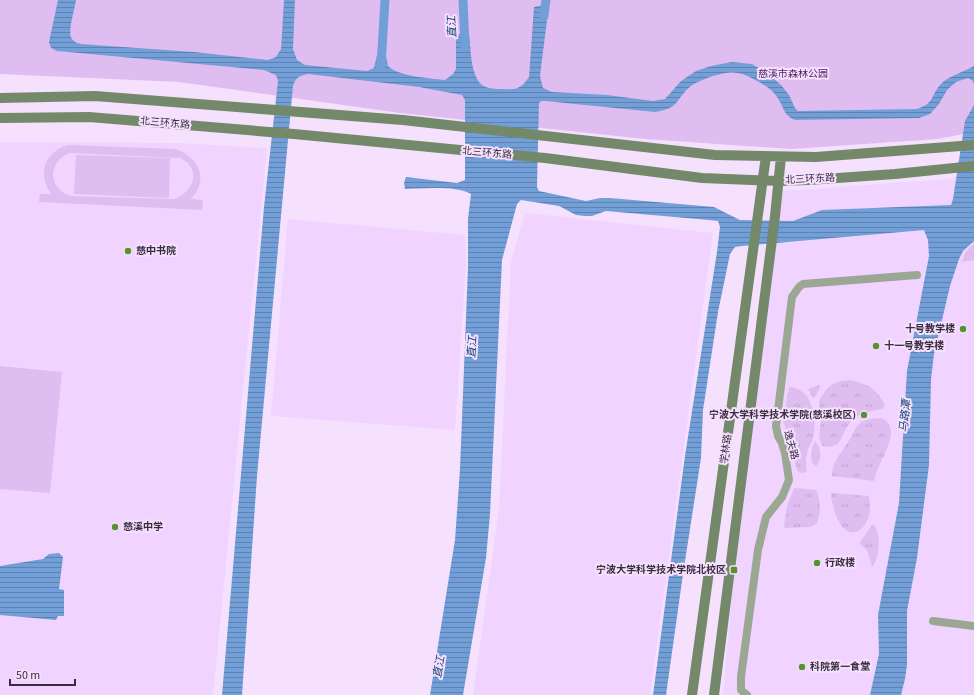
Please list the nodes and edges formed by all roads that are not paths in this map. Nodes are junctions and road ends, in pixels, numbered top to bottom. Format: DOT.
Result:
graph roads {
  1 [pos="0,98"];
  2 [pos="0,118"];
  3 [pos="974,145"];
  4 [pos="766,156"];
  5 [pos="781,157"];
  6 [pos="974,166"];
  7 [pos="763,180"];
  8 [pos="779,181"];
  9 [pos="917,275"];
  10 [pos="933,621"];
  11 [pos="974,626"];
  12 [pos="692,695"];
  13 [pos="714,695"];
  14 [pos="747,695"];
  1 -- 4 [label="main road"];
  2 -- 7 [label="main road, 北三环东路"];
  3 -- 5 [label="main road"];
  4 -- 5 [label="main road"];
  4 -- 7 [label="main road, 学林路"];
  5 -- 8 [label="main road, 学林路"];
  6 -- 8 [label="main road, 北三环东路"];
  7 -- 8 [label="main road, 北三环东路"];
  7 -- 12 [label="main road, 学林路"];
  8 -- 13 [label="main road, 学林路"];
  9 -- 14 [label="street, 逸夫路"];
  10 -- 11 [label="street"];
}
